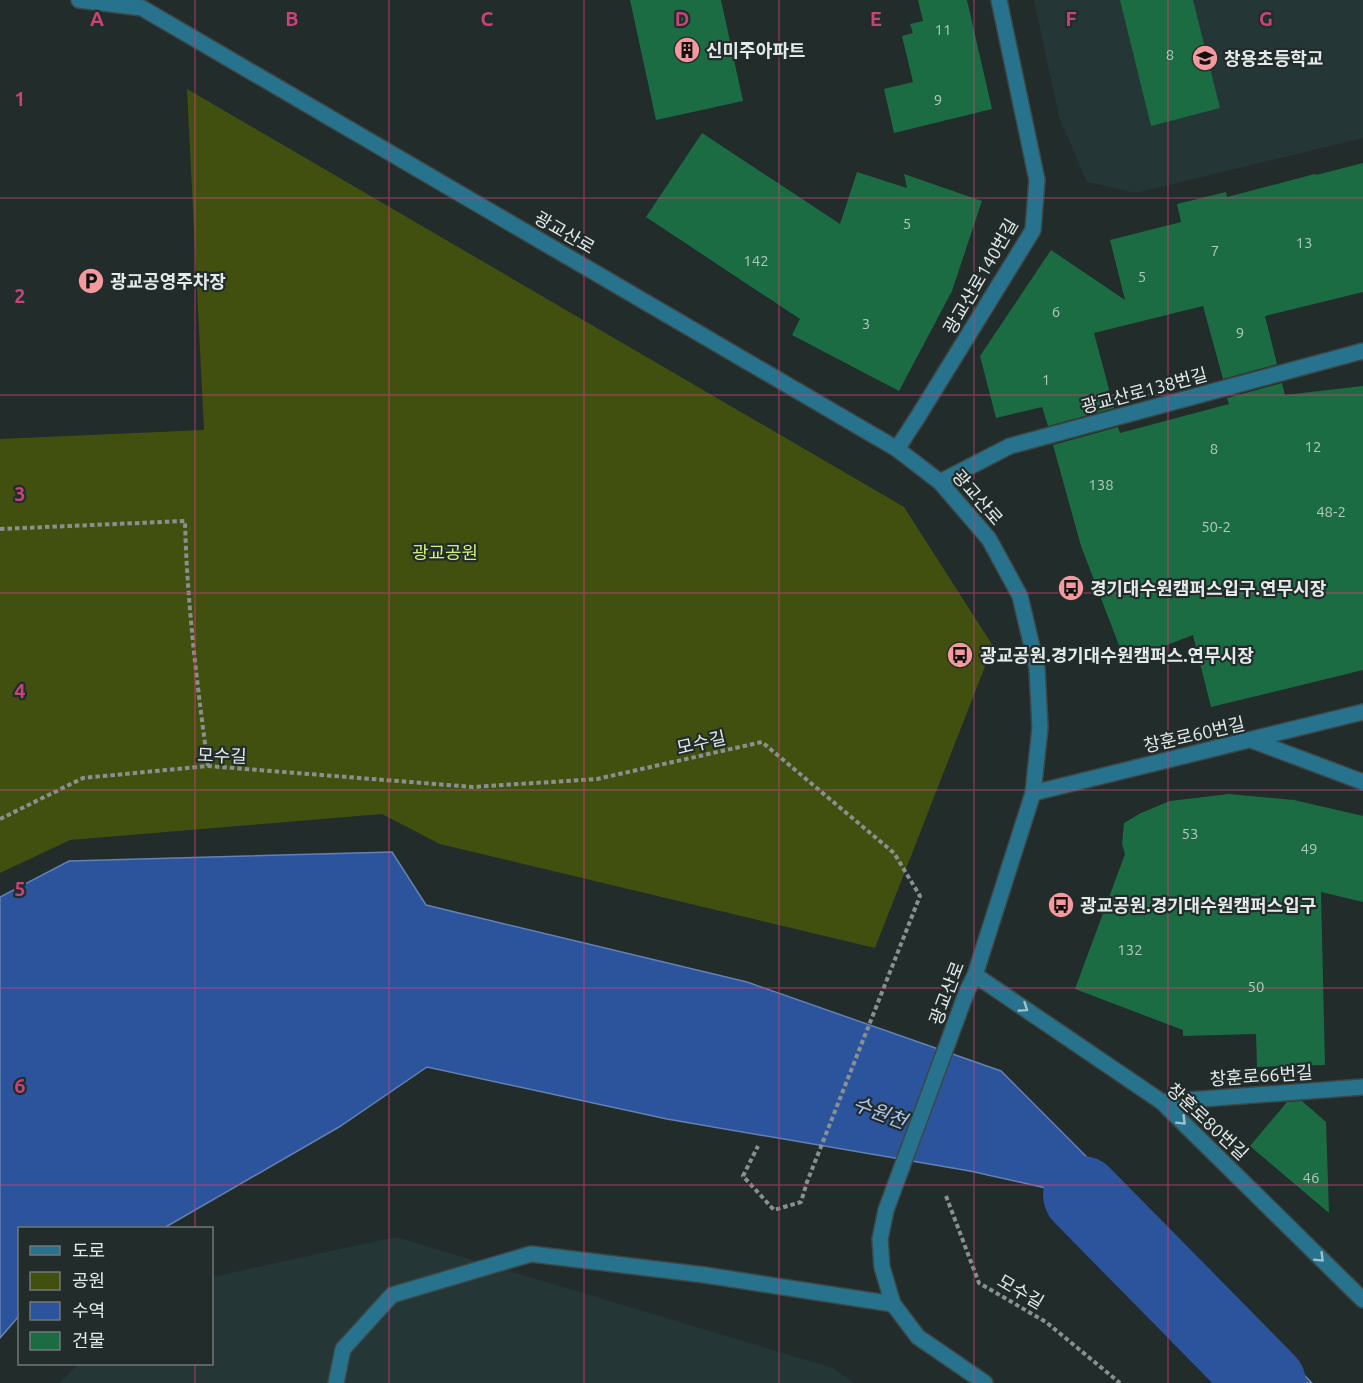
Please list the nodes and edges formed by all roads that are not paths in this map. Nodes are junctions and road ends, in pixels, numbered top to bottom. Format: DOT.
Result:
graph roads {
  1 [pos="79,0"];
  2 [pos="999,0"];
  3 [pos="140,4"];
  4 [pos="1363,351"];
  5 [pos="897,449"];
  6 [pos="940,482"];
  7 [pos="1363,712"];
  8 [pos="1251,740"];
  9 [pos="1363,782"];
  10 [pos="1033,792"];
  11 [pos="975,975"];
  12 [pos="1363,1087"];
  13 [pos="1162,1102"];
  14 [pos="1363,1300"];
  15 [pos="893,1304"];
  16 [pos="336,1383"];
  17 [pos="985,1383"];
  1 -- 3 [label="street, 광교산로"];
  2 -- 5 [label="street, 광교산로140번길"];
  3 -- 5 [label="street, 광교산로"];
  4 -- 6 [label="street, 광교산로138번길"];
  5 -- 6 [label="street, 광교산로"];
  6 -- 10 [label="street, 광교산로"];
  7 -- 8 [label="street, 창훈로60번길"];
  8 -- 9 [label="street"];
  8 -- 10 [label="street, 창훈로60번길"];
  10 -- 11 [label="street, 광교산로"];
  11 -- 13 [label="street, 창훈로80번길, one-way"];
  11 -- 15 [label="street, 광교산로, bridge"];
  12 -- 13 [label="street, 창훈로66번길"];
  13 -- 14 [label="street, 창훈로80번길, one-way"];
  15 -- 16 [label="street"];
  15 -- 17 [label="street, 광교산로"];
}
